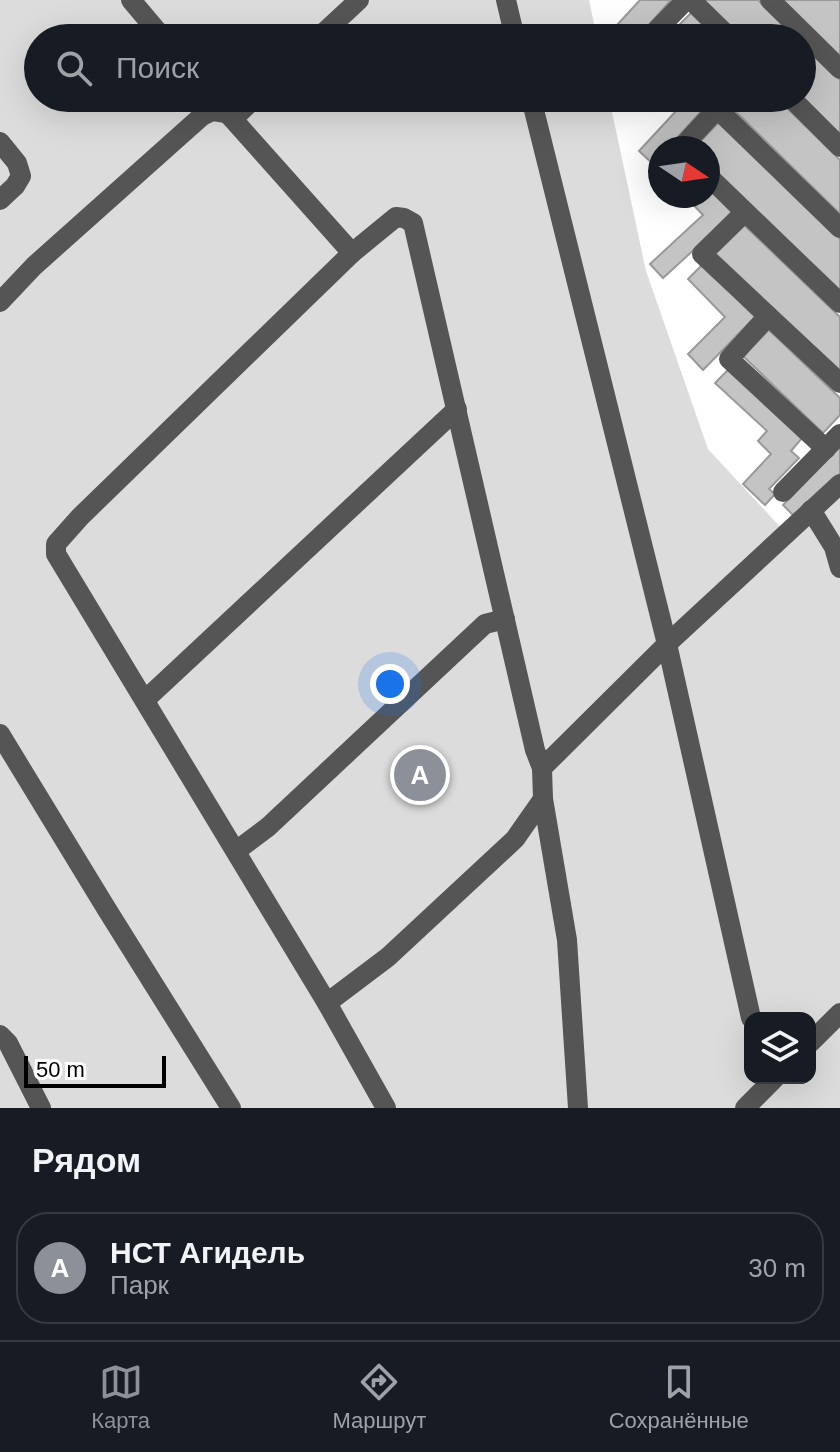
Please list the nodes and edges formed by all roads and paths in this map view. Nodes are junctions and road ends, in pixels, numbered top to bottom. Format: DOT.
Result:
graph roads {
  1 [pos="131,0"];
  2 [pos="359,0"];
  3 [pos="506,0"];
  4 [pos="689,0"];
  5 [pos="770,0"];
  6 [pos="151,24"];
  7 [pos="333,24"];
  8 [pos="512,24"];
  9 [pos="664,24"];
  10 [pos="715,24"];
  11 [pos="794,24"];
  12 [pos="816,45"];
  13 [pos="840,69"];
  14 [pos="210,112"];
  15 [pos="226,112"];
  16 [pos="534,112"];
  17 [pos="706,112"];
  18 [pos="721,112"];
  19 [pos="805,112"];
  20 [pos="689,136"];
  21 [pos="0,142"];
  22 [pos="840,147"];
  23 [pos="720,188"];
  24 [pos="0,200"];
  25 [pos="745,212"];
  26 [pos="840,228"];
  27 [pos="352,253"];
  28 [pos="0,302"];
  29 [pos="840,303"];
  30 [pos="768,316"];
  31 [pos="840,383"];
  32 [pos="457,409"];
  33 [pos="833,442"];
  34 [pos="840,484"];
  35 [pos="783,492"];
  36 [pos="811,510"];
  37 [pos="840,568"];
  38 [pos="505,619"];
  39 [pos="667,644"];
  40 [pos="145,700"];
  41 [pos="0,734"];
  42 [pos="542,768"];
  43 [pos="543,799"];
  44 [pos="236,851"];
  45 [pos="327,1003"];
  46 [pos="750,1012"];
  47 [pos="840,1013"];
  48 [pos="0,1035"];
  49 [pos="816,1037"];
  50 [pos="766,1084"];
  51 [pos="41,1108"];
  52 [pos="231,1108"];
  53 [pos="386,1108"];
  54 [pos="578,1108"];
  55 [pos="745,1108"];
  1 -- 6 [label="lane"];
  2 -- 7 [label="lane"];
  3 -- 8 [label="lane"];
  4 -- 9 [label="lane"];
  4 -- 10 [label="lane"];
  5 -- 11 [label="lane"];
  12 -- 13 [label="lane"];
  14 -- 28 [label="lane"];
  15 -- 27 [label="lane"];
  16 -- 39 [label="lane"];
  17 -- 20 [label="lane"];
  18 -- 26 [label="lane"];
  19 -- 22 [label="lane"];
  21 -- 24 [label="lane"];
  23 -- 25 [label="lane"];
  25 -- 29 [label="lane"];
  25 -- 30 [label="lane"];
  27 -- 32 [label="lane"];
  27 -- 40 [label="lane"];
  30 -- 31 [label="lane"];
  30 -- 33 [label="lane"];
  32 -- 38 [label="lane"];
  32 -- 40 [label="lane"];
  33 -- 35 [label="lane"];
  34 -- 36 [label="lane"];
  36 -- 37 [label="lane"];
  36 -- 39 [label="lane"];
  38 -- 42 [label="lane"];
  38 -- 44 [label="lane"];
  39 -- 42 [label="lane"];
  39 -- 46 [label="lane"];
  40 -- 44 [label="lane"];
  41 -- 52 [label="lane"];
  42 -- 43 [label="lane"];
  43 -- 45 [label="lane"];
  43 -- 54 [label="lane"];
  44 -- 45 [label="lane"];
  45 -- 53 [label="lane"];
  47 -- 49 [label="lane"];
  48 -- 51 [label="lane"];
  50 -- 55 [label="lane"];
}
